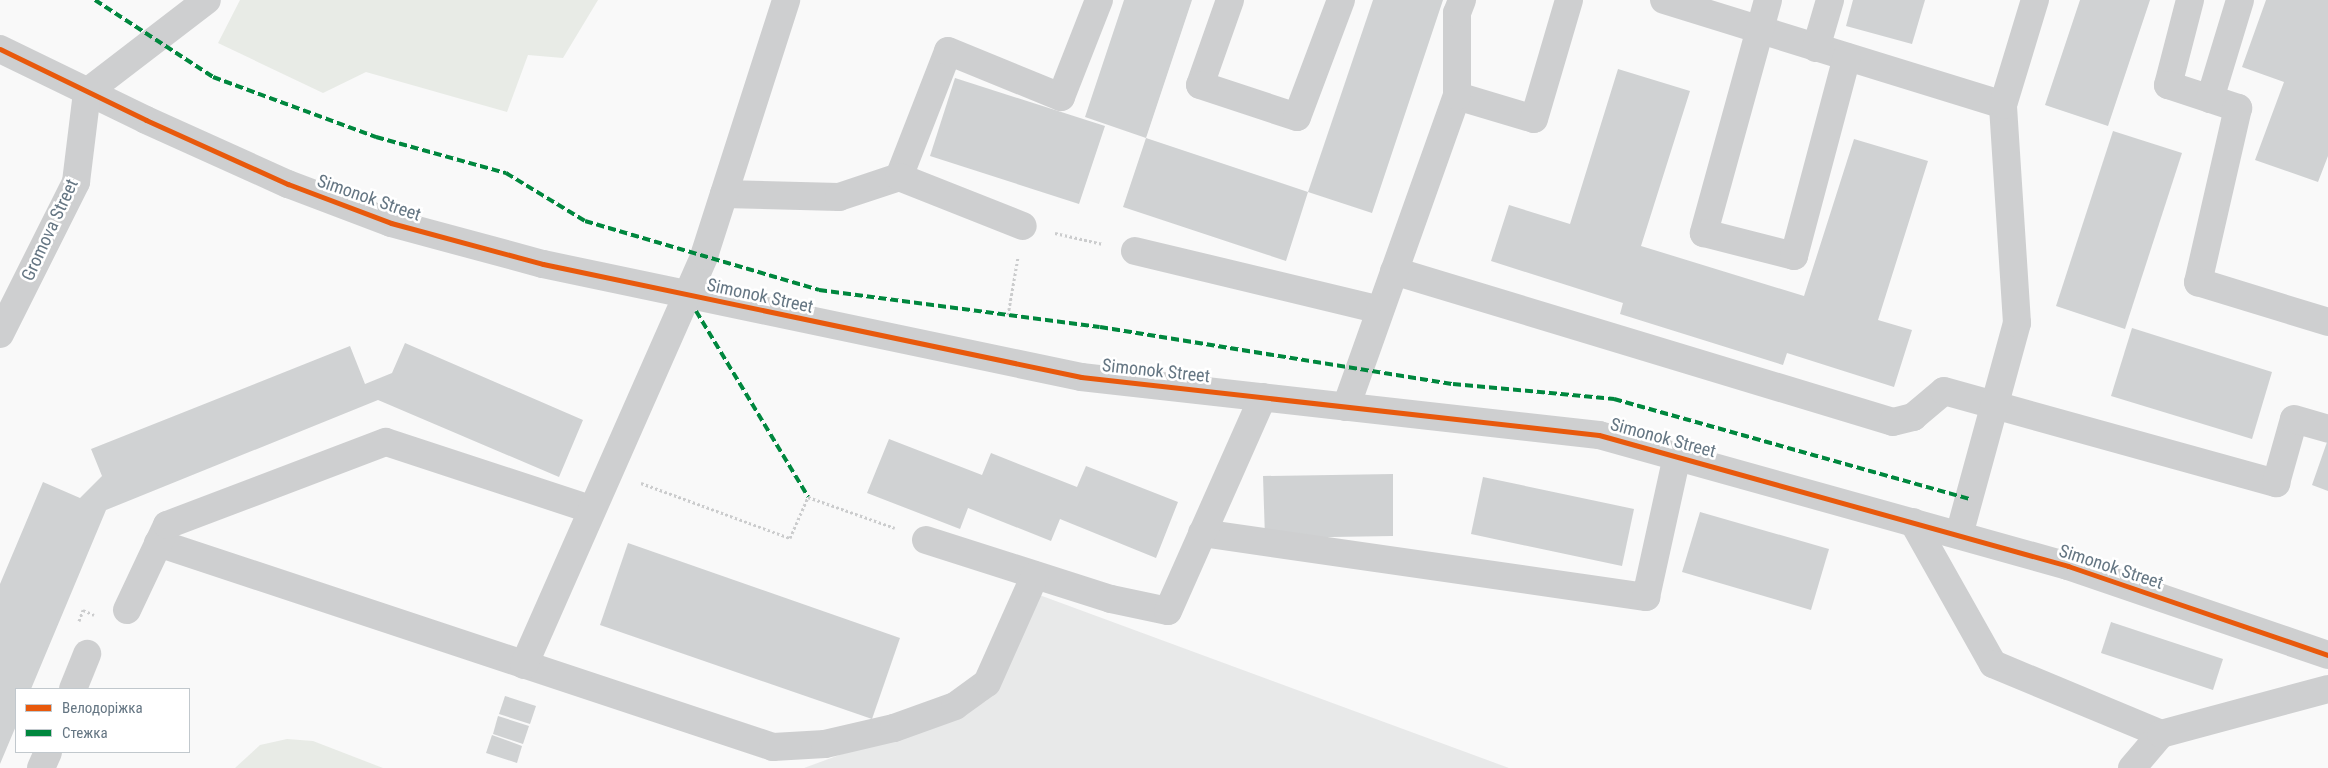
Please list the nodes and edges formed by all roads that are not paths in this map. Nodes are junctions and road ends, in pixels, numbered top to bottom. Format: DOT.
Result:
graph roads {
  1 [pos="207,0"];
  2 [pos="786,0"];
  3 [pos="1100,0"];
  4 [pos="1230,0"];
  5 [pos="1341,0"];
  6 [pos="1462,0"];
  7 [pos="1568,0"];
  8 [pos="1664,0"];
  9 [pos="1768,0"];
  10 [pos="1830,0"];
  11 [pos="2035,0"];
  12 [pos="2190,0"];
  13 [pos="2240,0"];
  14 [pos="1759,30"];
  15 [pos="1816,48"];
  16 [pos="0,49"];
  17 [pos="1848,57"];
  18 [pos="87,92"];
  19 [pos="1457,96"];
  20 [pos="2210,99"];
  21 [pos="2003,105"];
  22 [pos="899,177"];
  23 [pos="724,194"];
  24 [pos="1024,226"];
  25 [pos="1135,251"];
  26 [pos="1394,271"];
  27 [pos="687,295"];
  28 [pos="1380,310"];
  29 [pos="2328,322"];
  30 [pos="0,334"];
  31 [pos="1263,397"];
  32 [pos="1995,404"];
  33 [pos="1346,407"];
  34 [pos="2328,429"];
  35 [pos="1678,456"];
  36 [pos="590,509"];
  37 [pos="1913,522"];
  38 [pos="1202,533"];
  39 [pos="1959,535"];
  40 [pos="926,540"];
  41 [pos="158,543"];
  42 [pos="1035,575"];
  43 [pos="127,610"];
  44 [pos="87,654"];
  45 [pos="2328,655"];
  46 [pos="524,665"];
  47 [pos="73,688"];
  48 [pos="2328,689"];
  49 [pos="2161,734"];
  50 [pos="48,753"];
  51 [pos="42,768"];
  52 [pos="2132,768"];
  1 -- 18 [label="street"];
  2 -- 23 [label="street"];
  3 -- 22 [label="street"];
  4 -- 5 [label="street"];
  6 -- 19 [label="street"];
  7 -- 19 [label="street"];
  8 -- 14 [label="street"];
  9 -- 14 [label="street"];
  10 -- 15 [label="street"];
  11 -- 21 [label="street"];
  12 -- 20 [label="street"];
  13 -- 20 [label="street"];
  14 -- 15 [label="street"];
  14 -- 17 [label="street"];
  15 -- 17 [label="street"];
  16 -- 18 [label="street, Simonok Street"];
  17 -- 21 [label="street"];
  18 -- 27 [label="street, Simonok Street"];
  18 -- 30 [label="street, Gromova Street"];
  19 -- 26 [label="street"];
  20 -- 29 [label="street"];
  21 -- 32 [label="street"];
  22 -- 23 [label="street"];
  22 -- 24 [label="street"];
  23 -- 27 [label="street"];
  25 -- 28 [label="street"];
  26 -- 28 [label="street"];
  26 -- 32 [label="street"];
  27 -- 31 [label="street, Simonok Street"];
  27 -- 36 [label="street"];
  28 -- 33 [label="street"];
  31 -- 33 [label="street, Simonok Street"];
  31 -- 38 [label="street"];
  32 -- 34 [label="street"];
  32 -- 39 [label="street"];
  33 -- 35 [label="street, Simonok Street"];
  35 -- 37 [label="street, Simonok Street"];
  35 -- 38 [label="street"];
  36 -- 41 [label="street"];
  36 -- 46 [label="street"];
  37 -- 39 [label="street, Simonok Street"];
  37 -- 49 [label="street"];
  38 -- 42 [label="street"];
  39 -- 45 [label="street, Simonok Street"];
  40 -- 42 [label="street"];
  41 -- 43 [label="street"];
  41 -- 46 [label="street"];
  42 -- 46 [label="street"];
  44 -- 47 [label="street"];
  48 -- 49 [label="street"];
  49 -- 52 [label="street"];
  50 -- 51 [label="street"];
}
